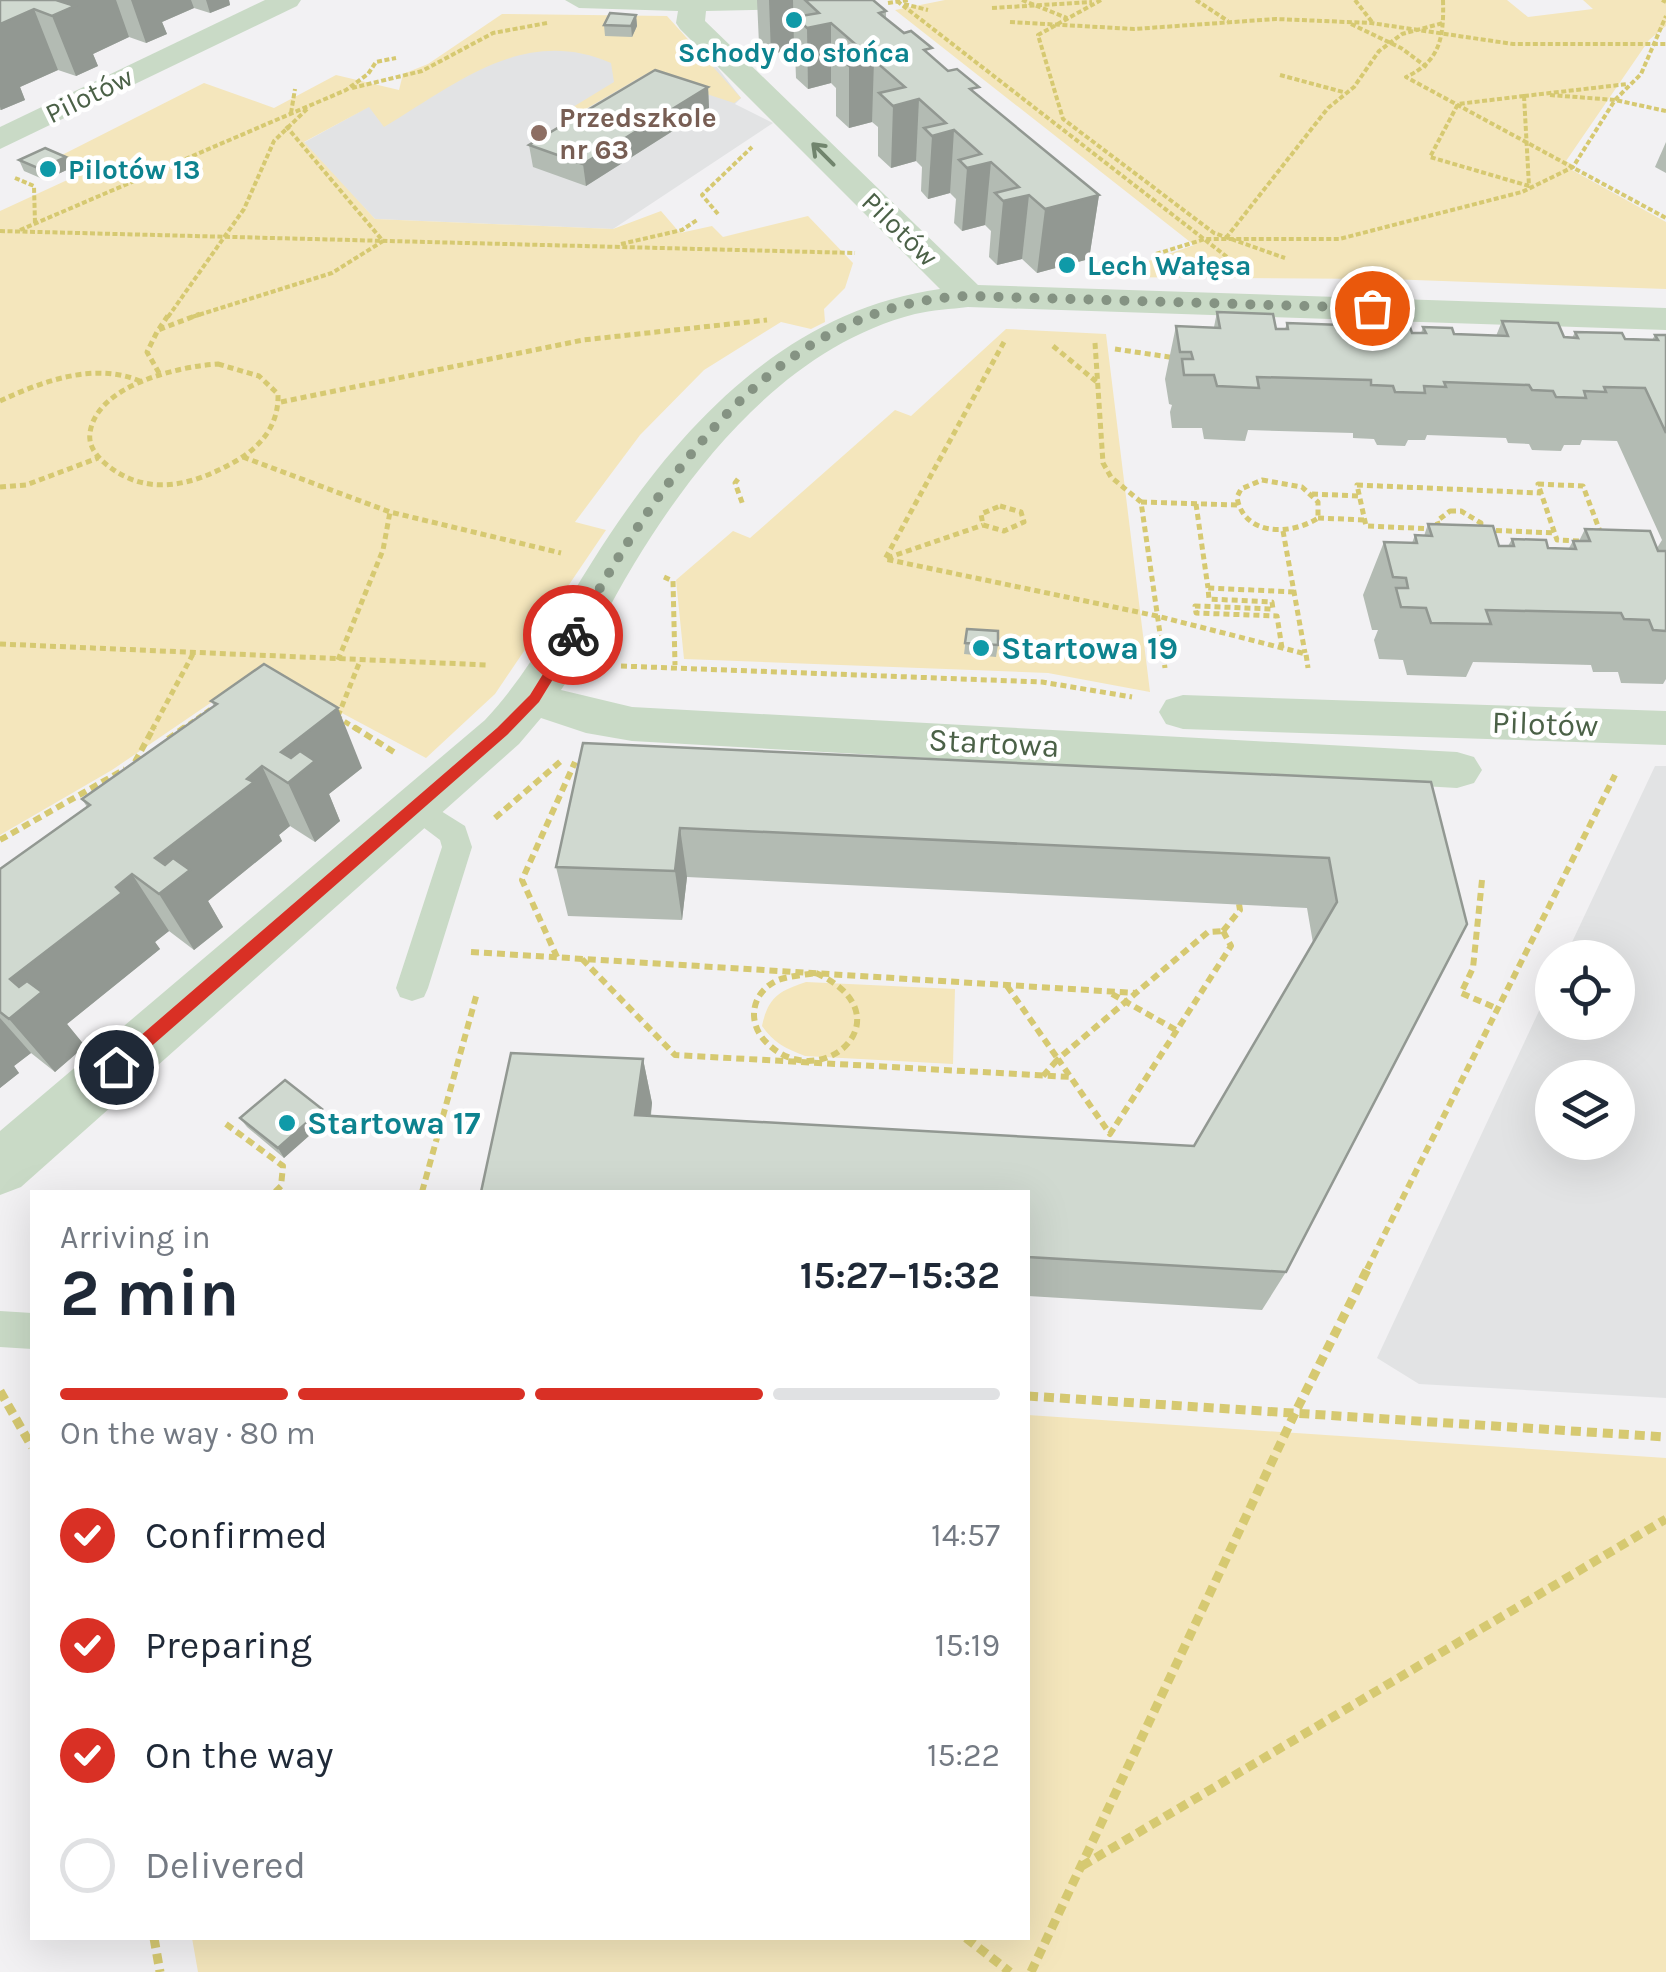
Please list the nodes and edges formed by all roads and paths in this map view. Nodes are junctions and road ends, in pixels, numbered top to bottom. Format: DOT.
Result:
graph roads {
  1 [pos="287,0"];
  2 [pos="579,0"];
  3 [pos="843,0"];
  4 [pos="908,0"];
  5 [pos="1022,0"];
  6 [pos="1196,0"];
  7 [pos="1355,0"];
  8 [pos="1442,0"];
  9 [pos="897,1"];
  10 [pos="1100,1"];
  11 [pos="693,4"];
  12 [pos="1039,7"];
  13 [pos="992,8"];
  14 [pos="928,10"];
  15 [pos="1666,17"];
  16 [pos="1068,18"];
  17 [pos="556,22"];
  18 [pos="1010,22"];
  19 [pos="1230,22"];
  20 [pos="1341,22"];
  21 [pos="1442,23"];
  22 [pos="1372,24"];
  23 [pos="1056,25"];
  24 [pos="1412,30"];
  25 [pos="1442,34"];
  26 [pos="1390,42"];
  27 [pos="1666,44"];
  28 [pos="1653,45"];
  29 [pos="396,58"];
  30 [pos="1428,68"];
  31 [pos="1280,75"];
  32 [pos="1629,84"];
  33 [pos="295,89"];
  34 [pos="346,90"];
  35 [pos="1344,92"];
  36 [pos="1526,94"];
  37 [pos="1615,100"];
  38 [pos="315,103"];
  39 [pos="1458,104"];
  40 [pos="1666,111"];
  41 [pos="291,113"];
  42 [pos="786,118"];
  43 [pos="1062,119"];
  44 [pos="1052,121"];
  45 [pos="288,125"];
  46 [pos="0,139"];
  47 [pos="1526,141"];
  48 [pos="1573,167"];
  49 [pos="34,186"];
  50 [pos="1529,186"];
  51 [pos="718,214"];
  52 [pos="1666,218"];
  53 [pos="696,220"];
  54 [pos="35,223"];
  55 [pos="15,232"];
  56 [pos="0,234"];
  57 [pos="223,237"];
  58 [pos="1225,238"];
  59 [pos="383,241"];
  60 [pos="610,247"];
  61 [pos="926,255"];
  62 [pos="1295,260"];
  63 [pos="1234,262"];
  64 [pos="968,296"];
  65 [pos="1666,319"];
  66 [pos="769,320"];
  67 [pos="158,330"];
  68 [pos="1045,339"];
  69 [pos="1004,341"];
  70 [pos="1113,349"];
  71 [pos="1182,359"];
  72 [pos="159,374"];
  73 [pos="141,382"];
  74 [pos="0,401"];
  75 [pos="281,402"];
  76 [pos="242,457"];
  77 [pos="98,458"];
  78 [pos="0,488"];
  79 [pos="1541,493"];
  80 [pos="1312,494"];
  81 [pos="1360,496"];
  82 [pos="1141,502"];
  83 [pos="1196,504"];
  84 [pos="1236,505"];
  85 [pos="390,512"];
  86 [pos="1318,518"];
  87 [pos="1365,520"];
  88 [pos="983,524"];
  89 [pos="1440,530"];
  90 [pos="1482,530"];
  91 [pos="1283,531"];
  92 [pos="1555,533"];
  93 [pos="886,559"];
  94 [pos="612,565"];
  95 [pos="673,581"];
  96 [pos="1208,588"];
  97 [pos="1295,592"];
  98 [pos="1157,616"];
  99 [pos="0,644"];
  100 [pos="1282,648"];
  101 [pos="193,654"];
  102 [pos="1306,654"];
  103 [pos="338,660"];
  104 [pos="360,662"];
  105 [pos="675,665"];
  106 [pos="545,683"];
  107 [pos="1134,697"];
  108 [pos="1176,699"];
  109 [pos="224,701"];
  110 [pos="328,711"];
  111 [pos="1316,716"];
  112 [pos="338,717"];
  113 [pos="611,720"];
  114 [pos="1666,728"];
  115 [pos="158,746"];
  116 [pos="147,754"];
  117 [pos="1623,759"];
  118 [pos="136,762"];
  119 [pos="1457,770"];
  120 [pos="430,795"];
  121 [pos="0,840"];
  122 [pos="1482,880"];
  123 [pos="1239,904"];
  124 [pos="1223,932"];
  125 [pos="468,952"];
  126 [pos="557,957"];
  127 [pos="581,958"];
  128 [pos="816,974"];
  129 [pos="1007,985"];
  130 [pos="412,988"];
  131 [pos="1108,992"];
  132 [pos="477,993"];
  133 [pos="1136,993"];
  134 [pos="1125,1002"];
  135 [pos="1496,1008"];
  136 [pos="1176,1030"];
  137 [pos="1058,1059"];
  138 [pos="809,1062"];
  139 [pos="1043,1076"];
  140 [pos="1071,1077"];
  141 [pos="226,1124"];
  142 [pos="0,1168"];
  143 [pos="276,1190"];
  144 [pos="423,1190"];
  145 [pos="0,1329"];
  146 [pos="30,1331"];
  147 [pos="0,1391"];
  148 [pos="1030,1396"];
  149 [pos="1294,1415"];
  150 [pos="1666,1437"];
  151 [pos="30,1444"];
  152 [pos="1666,1519"];
  153 [pos="1081,1866"];
  154 [pos="154,1940"];
  155 [pos="969,1940"];
  156 [pos="160,1972"];
  157 [pos="1010,1972"];
  158 [pos="1031,1972"];
  1 -- 46 [label="street, Pilotów"];
  2 -- 11 [label="street"];
  3 -- 11 [label="street"];
  4 -- 9 [label="path"];
  5 -- 12 [label="path"];
  6 -- 19 [label="path"];
  7 -- 22 [label="path"];
  8 -- 21 [label="path"];
  9 -- 14 [label="path"];
  9 -- 44 [label="path"];
  10 -- 12 [label="path"];
  10 -- 16 [label="path"];
  11 -- 42 [label="street, Pilotów"];
  12 -- 13 [label="path"];
  12 -- 16 [label="path"];
  15 -- 28 [label="path"];
  16 -- 23 [label="path"];
  17 -- 34 [label="path"];
  18 -- 23 [label="path"];
  19 -- 20 [label="path"];
  19 -- 23 [label="path"];
  20 -- 22 [label="path"];
  20 -- 26 [label="path"];
  21 -- 24 [label="path"];
  21 -- 25 [label="path"];
  22 -- 24 [label="path"];
  23 -- 43 [label="path"];
  24 -- 25 [label="path"];
  24 -- 26 [label="path"];
  25 -- 28 [label="path"];
  25 -- 30 [label="path"];
  26 -- 30 [label="path"];
  26 -- 35 [label="path"];
  27 -- 28 [label="path"];
  28 -- 32 [label="path"];
  29 -- 34 [label="path"];
  30 -- 39 [label="path"];
  31 -- 35 [label="path"];
  32 -- 36 [label="path"];
  32 -- 37 [label="path"];
  33 -- 41 [label="path"];
  34 -- 38 [label="path"];
  35 -- 58 [label="path"];
  36 -- 37 [label="path"];
  36 -- 39 [label="path"];
  36 -- 47 [label="path"];
  37 -- 40 [label="path"];
  37 -- 48 [label="path"];
  38 -- 41 [label="path"];
  38 -- 45 [label="path"];
  39 -- 47 [label="path"];
  39 -- 50 [label="path"];
  41 -- 45 [label="path"];
  41 -- 54 [label="path"];
  42 -- 51 [label="path"];
  61 -- 42 [label="street, Pilotów, one-way"];
  43 -- 44 [label="path"];
  43 -- 58 [label="path"];
  44 -- 63 [label="path"];
  45 -- 57 [label="path"];
  45 -- 59 [label="path"];
  47 -- 48 [label="path"];
  47 -- 50 [label="path"];
  48 -- 50 [label="path"];
  48 -- 52 [label="path"];
  49 -- 54 [label="path"];
  50 -- 58 [label="path"];
  53 -- 60 [label="path"];
  54 -- 55 [label="path"];
  55 -- 56 [label="path"];
  55 -- 57 [label="path"];
  57 -- 59 [label="path"];
  57 -- 67 [label="path"];
  58 -- 62 [label="path"];
  59 -- 60 [label="path"];
  59 -- 67 [label="path"];
  60 -- 61 [label="path"];
  61 -- 64 [label="street, Pilotów"];
  64 -- 65 [label="street, Pilotów"];
  64 -- 94 [label="street"];
  66 -- 75 [label="path"];
  67 -- 72 [label="path"];
  68 -- 82 [label="path"];
  69 -- 93 [label="path"];
  70 -- 71 [label="path"];
  72 -- 73 [label="path"];
  72 -- 75 [label="path"];
  73 -- 74 [label="path"];
  73 -- 77 [label="path"];
  75 -- 76 [label="path"];
  76 -- 77 [label="path"];
  76 -- 85 [label="path"];
  77 -- 78 [label="path"];
  79 -- 81 [label="path"];
  79 -- 92 [label="path"];
  79 -- 92 [label="path"];
  80 -- 81 [label="path"];
  80 -- 84 [label="path"];
  80 -- 86 [label="path"];
  81 -- 87 [label="path"];
  82 -- 83 [label="path"];
  82 -- 98 [label="path"];
  83 -- 84 [label="path"];
  83 -- 96 [label="path"];
  84 -- 91 [label="path"];
  85 -- 94 [label="path"];
  85 -- 103 [label="path"];
  86 -- 87 [label="path"];
  86 -- 91 [label="path"];
  87 -- 89 [label="path"];
  88 -- 88 [label="path"];
  88 -- 93 [label="path"];
  89 -- 90 [label="path"];
  89 -- 90 [label="path"];
  90 -- 92 [label="path"];
  91 -- 97 [label="path"];
  93 -- 98 [label="path"];
  94 -- 106 [label="street"];
  95 -- 105 [label="path"];
  96 -- 97 [label="path"];
  96 -- 100 [label="path"];
  97 -- 102 [label="path"];
  98 -- 100 [label="path"];
  98 -- 108 [label="path"];
  99 -- 101 [label="path"];
  100 -- 102 [label="path"];
  101 -- 103 [label="path"];
  101 -- 118 [label="path"];
  102 -- 111 [label="path"];
  103 -- 104 [label="path"];
  104 -- 106 [label="path"];
  104 -- 112 [label="path"];
  105 -- 106 [label="path"];
  105 -- 107 [label="path"];
  106 -- 113 [label="street, Startowa"];
  106 -- 120 [label="street"];
  108 -- 111 [label="street, Pilotów"];
  109 -- 115 [label="path"];
  110 -- 112 [label="path"];
  111 -- 114 [label="street, Pilotów"];
  112 -- 120 [label="path"];
  113 -- 119 [label="street, Startowa"];
  113 -- 126 [label="path"];
  116 -- 118 [label="path"];
  117 -- 135 [label="path"];
  118 -- 121 [label="path"];
  120 -- 130 [label="lane"];
  120 -- 142 [label="street"];
  122 -- 135 [label="path"];
  123 -- 124 [label="path"];
  124 -- 133 [label="path"];
  124 -- 136 [label="path"];
  125 -- 126 [label="path"];
  126 -- 127 [label="path"];
  127 -- 128 [label="path"];
  127 -- 138 [label="path"];
  128 -- 129 [label="path"];
  128 -- 138 [label="path"];
  128 -- 138 [label="path"];
  129 -- 131 [label="path"];
  129 -- 137 [label="path"];
  131 -- 133 [label="path"];
  131 -- 134 [label="path"];
  132 -- 144 [label="path"];
  133 -- 134 [label="path"];
  134 -- 136 [label="path"];
  134 -- 137 [label="path"];
  135 -- 149 [label="path"];
  136 -- 140 [label="path"];
  137 -- 139 [label="path"];
  137 -- 140 [label="path"];
  138 -- 139 [label="path"];
  139 -- 140 [label="path"];
  141 -- 143 [label="path"];
  145 -- 146 [label="lane"];
  147 -- 151 [label="path"];
  148 -- 149 [label="path"];
  149 -- 150 [label="path"];
  149 -- 153 [label="path"];
  152 -- 153 [label="path"];
  153 -- 158 [label="path"];
  154 -- 156 [label="path"];
  155 -- 157 [label="path"];
}
